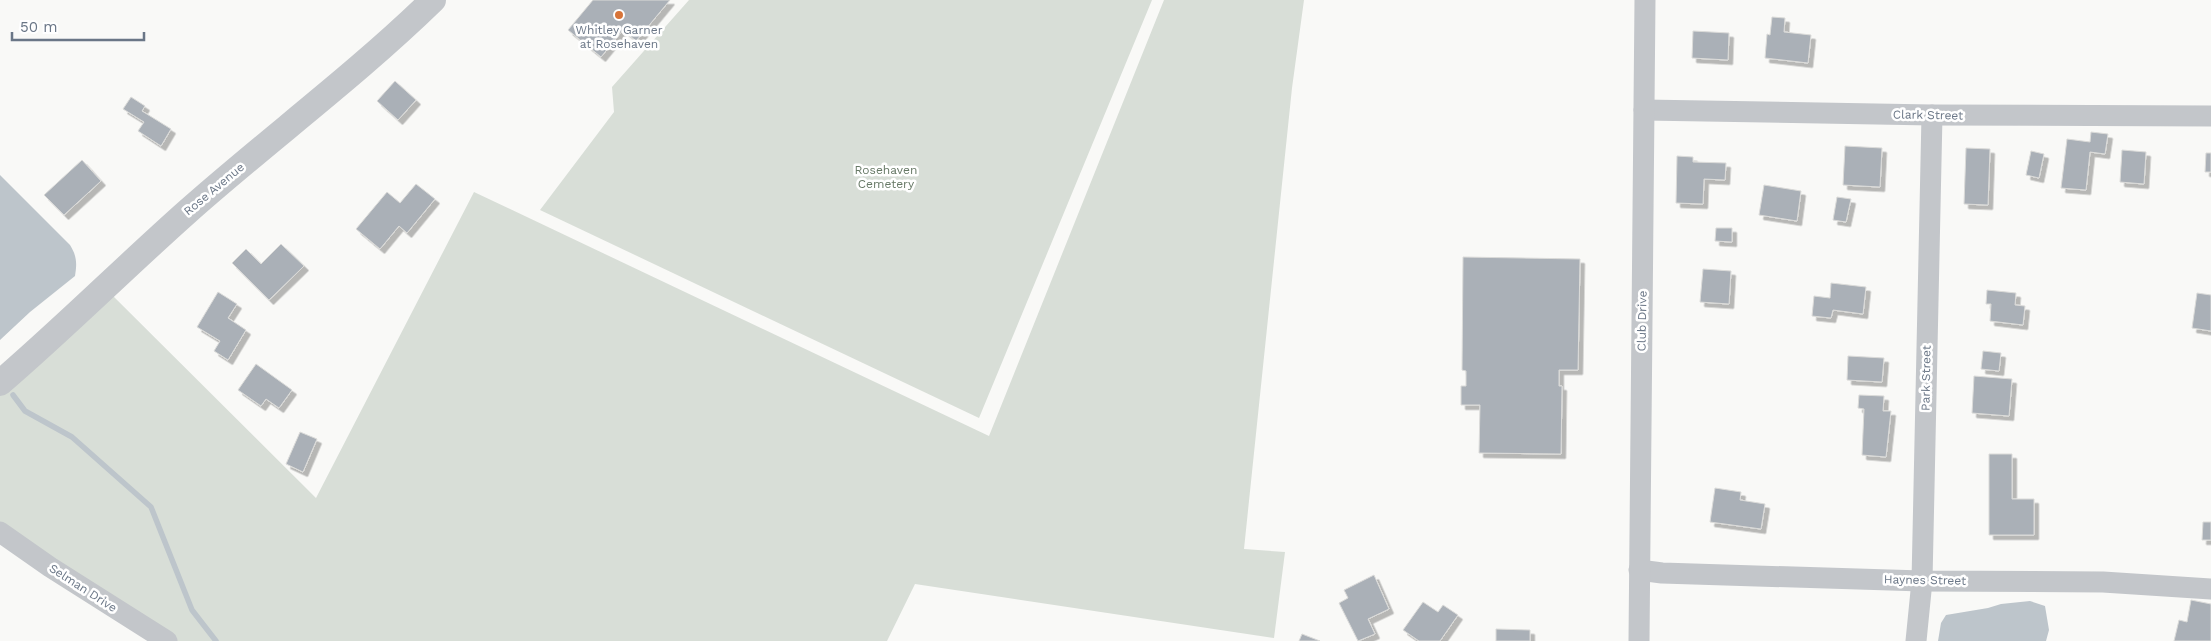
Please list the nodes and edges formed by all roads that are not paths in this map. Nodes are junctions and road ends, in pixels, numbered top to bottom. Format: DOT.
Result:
graph roads {
  1 [pos="433,0"];
  2 [pos="1645,0"];
  3 [pos="1644,110"];
  4 [pos="1932,116"];
  5 [pos="2211,116"];
  6 [pos="0,383"];
  7 [pos="0,532"];
  8 [pos="1639,570"];
  9 [pos="1922,581"];
  10 [pos="2211,589"];
  11 [pos="167,641"];
  12 [pos="1639,641"];
  13 [pos="1916,641"];
  1 -- 6 [label="street, Rose Avenue"];
  2 -- 3 [label="street, Club Drive"];
  3 -- 4 [label="street, Clark Street"];
  3 -- 8 [label="street, Club Drive"];
  4 -- 5 [label="street, Clark Street"];
  4 -- 9 [label="street, Park Street"];
  7 -- 11 [label="street, Selman Drive"];
  8 -- 9 [label="street, Haynes Street"];
  8 -- 12 [label="street, Club Drive"];
  9 -- 10 [label="street, Haynes Street"];
  9 -- 13 [label="street, Park Street"];
}
